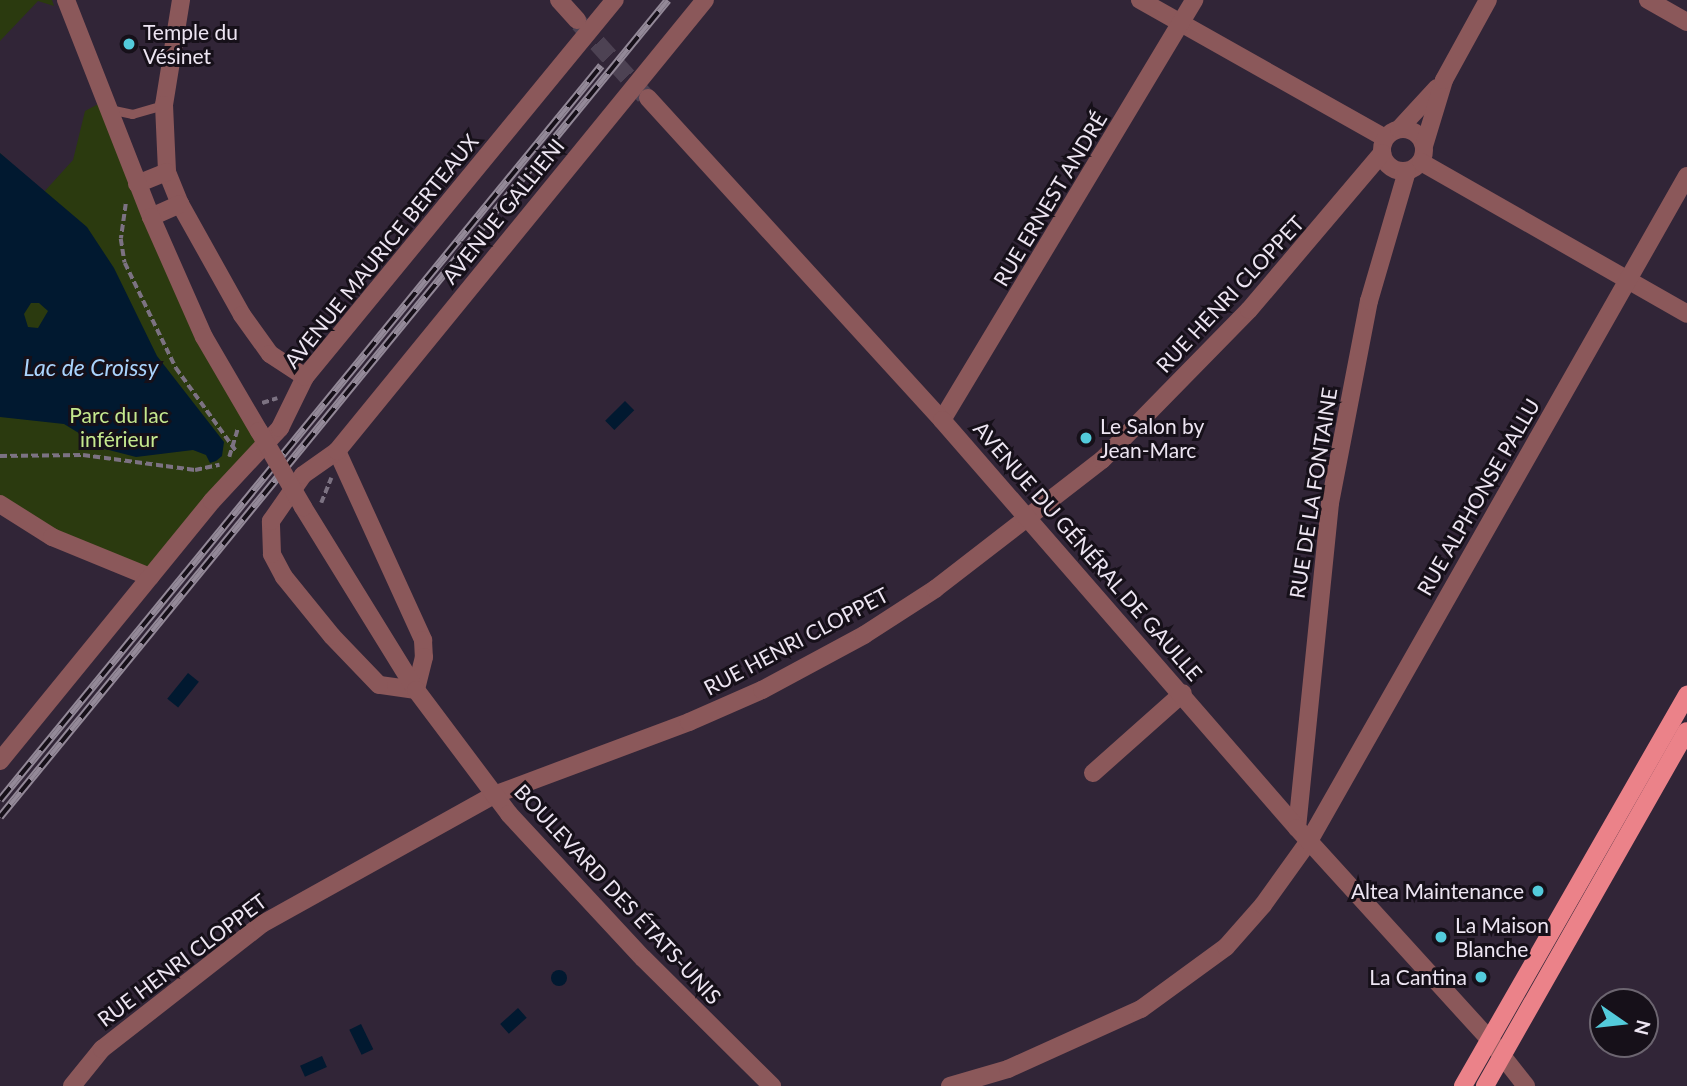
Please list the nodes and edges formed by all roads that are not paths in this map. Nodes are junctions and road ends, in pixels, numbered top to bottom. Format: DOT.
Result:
graph roads {
  1 [pos="66,0"];
  2 [pos="181,0"];
  3 [pos="559,0"];
  4 [pos="615,0"];
  5 [pos="705,0"];
  6 [pos="1140,0"];
  7 [pos="1194,0"];
  8 [pos="1488,0"];
  9 [pos="1648,0"];
  10 [pos="577,20"];
  11 [pos="1687,22"];
  12 [pos="1181,24"];
  13 [pos="1444,80"];
  14 [pos="648,99"];
  15 [pos="164,105"];
  16 [pos="105,108"];
  17 [pos="1389,140"];
  18 [pos="1418,160"];
  19 [pos="167,172"];
  20 [pos="1687,176"];
  21 [pos="134,179"];
  22 [pos="180,204"];
  23 [pos="151,217"];
  24 [pos="1627,281"];
  25 [pos="1687,314"];
  26 [pos="305,377"];
  27 [pos="942,420"];
  28 [pos="337,451"];
  29 [pos="0,504"];
  30 [pos="1030,519"];
  31 [pos="150,577"];
  32 [pos="416,690"];
  33 [pos="1183,693"];
  34 [pos="1687,695"];
  35 [pos="1687,732"];
  36 [pos="0,761"];
  37 [pos="1093,773"];
  38 [pos="494,795"];
  39 [pos="1303,834"];
  40 [pos="1489,1039"];
  41 [pos="1502,1056"];
  42 [pos="72,1086"];
  43 [pos="772,1086"];
  44 [pos="950,1086"];
  45 [pos="1462,1086"];
  46 [pos="1485,1086"];
  47 [pos="1526,1086"];
  1 -- 16 [label="street, BOULEVARD DES ÉTATS-UNIS"];
  2 -- 15 [label="street"];
  3 -- 10 [label="street"];
  4 -- 26 [label="street, AVENUE MAURICE BERTEAUX"];
  5 -- 28 [label="street, AVENUE GALLIENI"];
  6 -- 12 [label="street"];
  7 -- 12 [label="street, RUE ERNEST ANDRÉ"];
  8 -- 13 [label="street, RUE HENRI CLOPPET"];
  9 -- 11 [label="street"];
  12 -- 17 [label="street"];
  12 -- 27 [label="street, RUE ERNEST ANDRÉ"];
  13 -- 17 [label="street, RUE HENRI CLOPPET"];
  13 -- 18 [label="street, RUE HENRI CLOPPET"];
  14 -- 27 [label="street, AVENUE DU GÉNÉRAL DE GAULLE"];
  15 -- 16 [label="lane"];
  15 -- 19 [label="street"];
  16 -- 21 [label="street, BOULEVARD DES ÉTATS-UNIS"];
  17 -- 18 [label="street"];
  17 -- 18 [label="street"];
  17 -- 30 [label="street, RUE HENRI CLOPPET"];
  18 -- 24 [label="street"];
  18 -- 39 [label="street, RUE DE LA FONTAINE"];
  19 -- 21 [label="street"];
  19 -- 22 [label="street"];
  20 -- 24 [label="street, RUE ALPHONSE PALLU"];
  21 -- 23 [label="street, BOULEVARD DES ÉTATS-UNIS"];
  22 -- 23 [label="street"];
  22 -- 26 [label="street"];
  23 -- 32 [label="street, BOULEVARD DES ÉTATS-UNIS, bridge"];
  24 -- 25 [label="street"];
  24 -- 39 [label="street, RUE ALPHONSE PALLU"];
  26 -- 31 [label="street, AVENUE MAURICE BERTEAUX"];
  27 -- 30 [label="street, AVENUE DU GÉNÉRAL DE GAULLE"];
  28 -- 32 [label="street"];
  28 -- 32 [label="street"];
  29 -- 31 [label="street"];
  30 -- 33 [label="street, AVENUE DU GÉNÉRAL DE GAULLE"];
  30 -- 38 [label="street, RUE HENRI CLOPPET"];
  31 -- 36 [label="street, AVENUE MAURICE BERTEAUX"];
  32 -- 38 [label="street, BOULEVARD DES ÉTATS-UNIS"];
  33 -- 37 [label="street"];
  33 -- 39 [label="street, AVENUE DU GÉNÉRAL DE GAULLE"];
  34 -- 40 [label="main road"];
  35 -- 41 [label="main road"];
  38 -- 42 [label="street, RUE HENRI CLOPPET"];
  38 -- 43 [label="street, BOULEVARD DES ÉTATS-UNIS"];
  39 -- 40 [label="street, AVENUE DU GÉNÉRAL DE GAULLE"];
  39 -- 44 [label="street, RUE ALPHONSE PALLU"];
  40 -- 41 [label="street, AVENUE DU GÉNÉRAL DE GAULLE"];
  40 -- 45 [label="main road"];
  41 -- 46 [label="main road"];
  41 -- 47 [label="street, AVENUE DU GÉNÉRAL DE GAULLE"];
}
